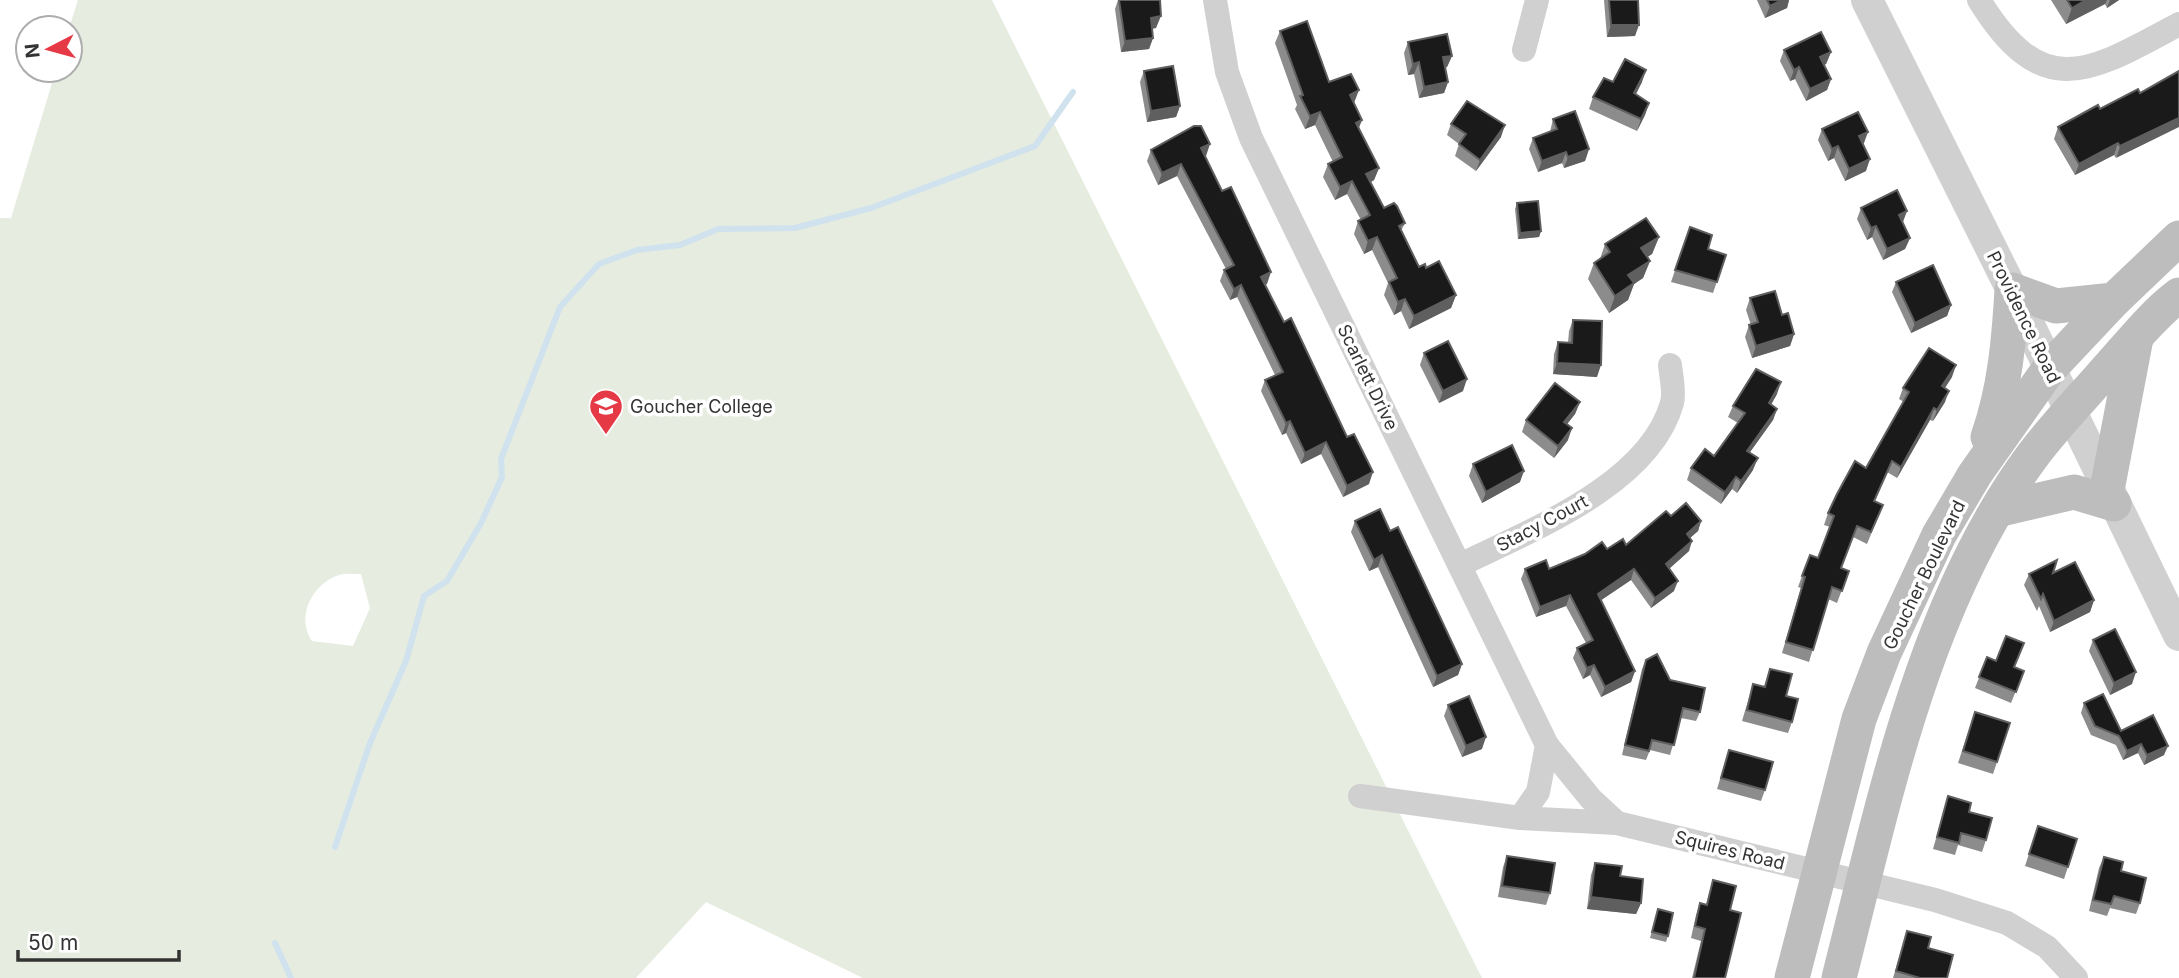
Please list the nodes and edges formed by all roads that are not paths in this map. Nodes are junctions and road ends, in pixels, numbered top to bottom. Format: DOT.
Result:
graph roads {
  1 [pos="1215,0"];
  2 [pos="1537,0"];
  3 [pos="1867,0"];
  4 [pos="1979,0"];
  5 [pos="2179,24"];
  6 [pos="1524,50"];
  7 [pos="2179,238"];
  8 [pos="2012,289"];
  9 [pos="2179,295"];
  10 [pos="2114,300"];
  11 [pos="2136,338"];
  12 [pos="1670,365"];
  13 [pos="2049,369"];
  14 [pos="2070,411"];
  15 [pos="1975,474"];
  16 [pos="2110,497"];
  17 [pos="1997,510"];
  18 [pos="1460,565"];
  19 [pos="2179,635"];
  20 [pos="1548,745"];
  21 [pos="1360,796"];
  22 [pos="1520,818"];
  23 [pos="1617,823"];
  24 [pos="1818,872"];
  25 [pos="1863,882"];
  26 [pos="1792,978"];
  27 [pos="1839,978"];
  28 [pos="2076,978"];
  1 -- 18 [label="street, Scarlett Drive"];
  2 -- 6 [label="street"];
  3 -- 8 [label="street, Providence Road"];
  4 -- 5 [label="street"];
  7 -- 10 [label="main road, Goucher Boulevard"];
  8 -- 10 [label="main road"];
  8 -- 13 [label="street, Providence Road"];
  8 -- 15 [label="main road"];
  9 -- 11 [label="main road, Goucher Boulevard"];
  10 -- 13 [label="main road, Goucher Boulevard"];
  11 -- 14 [label="main road, Goucher Boulevard"];
  11 -- 16 [label="main road"];
  12 -- 18 [label="street, Stacy Court"];
  13 -- 14 [label="street, Providence Road"];
  13 -- 15 [label="main road, Goucher Boulevard"];
  14 -- 16 [label="street, Providence Road"];
  14 -- 17 [label="main road, Goucher Boulevard"];
  15 -- 24 [label="main road, Goucher Boulevard"];
  16 -- 17 [label="main road"];
  16 -- 19 [label="street, Providence Road"];
  17 -- 25 [label="main road, Goucher Boulevard"];
  18 -- 20 [label="street, Scarlett Drive"];
  20 -- 22 [label="street"];
  20 -- 23 [label="street, Scarlett Drive"];
  21 -- 22 [label="street, Squires Road"];
  22 -- 23 [label="street, Squires Road"];
  23 -- 24 [label="street, Squires Road"];
  24 -- 25 [label="street, Squires Road"];
  24 -- 26 [label="main road, Goucher Boulevard"];
  25 -- 27 [label="main road, Goucher Boulevard"];
  25 -- 28 [label="street, Squires Road"];
}
